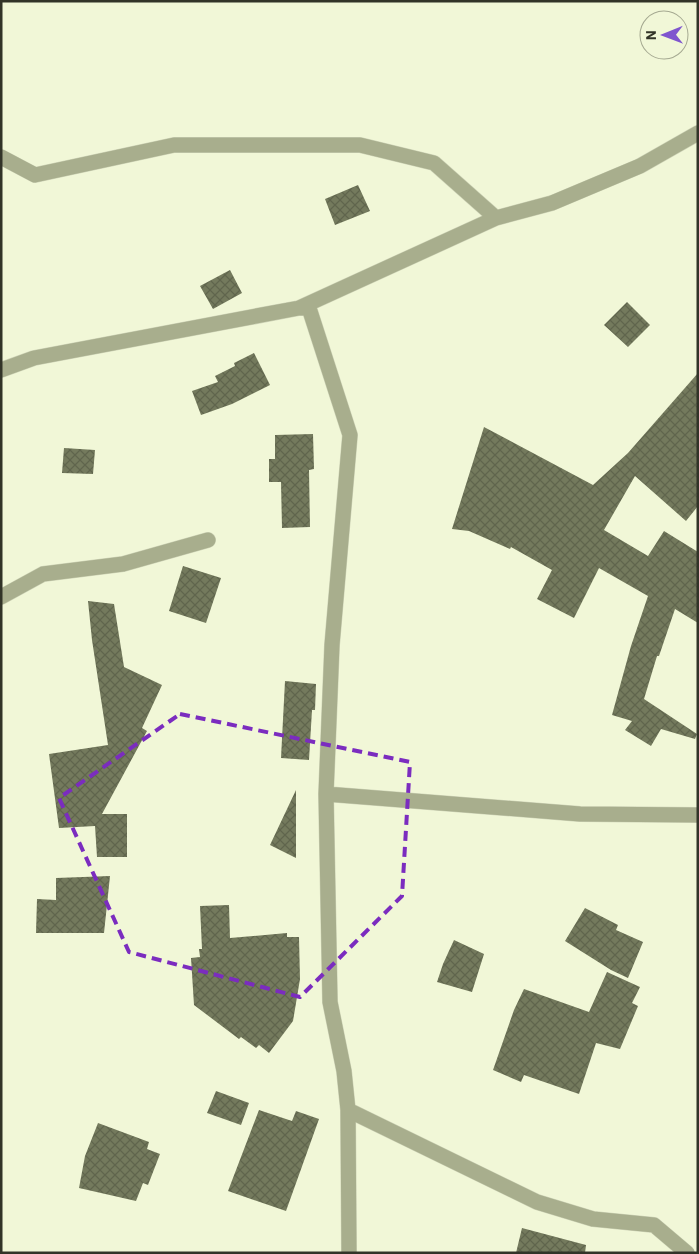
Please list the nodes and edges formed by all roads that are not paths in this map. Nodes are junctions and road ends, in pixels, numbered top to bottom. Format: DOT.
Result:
graph roads {
  1 [pos="698,133"];
  2 [pos="1,157"];
  3 [pos="496,218"];
  4 [pos="299,308"];
  5 [pos="1,370"];
  6 [pos="208,540"];
  7 [pos="1,597"];
  8 [pos="326,794"];
  9 [pos="698,814"];
  10 [pos="348,1110"];
  11 [pos="349,1253"];
  12 [pos="686,1253"];
  1 -- 3 [label="street"];
  2 -- 3 [label="street"];
  3 -- 4 [label="street"];
  4 -- 5 [label="street"];
  4 -- 8 [label="street"];
  6 -- 7 [label="street"];
  8 -- 9 [label="street"];
  8 -- 10 [label="street"];
  10 -- 11 [label="street"];
  10 -- 12 [label="street"];
}
